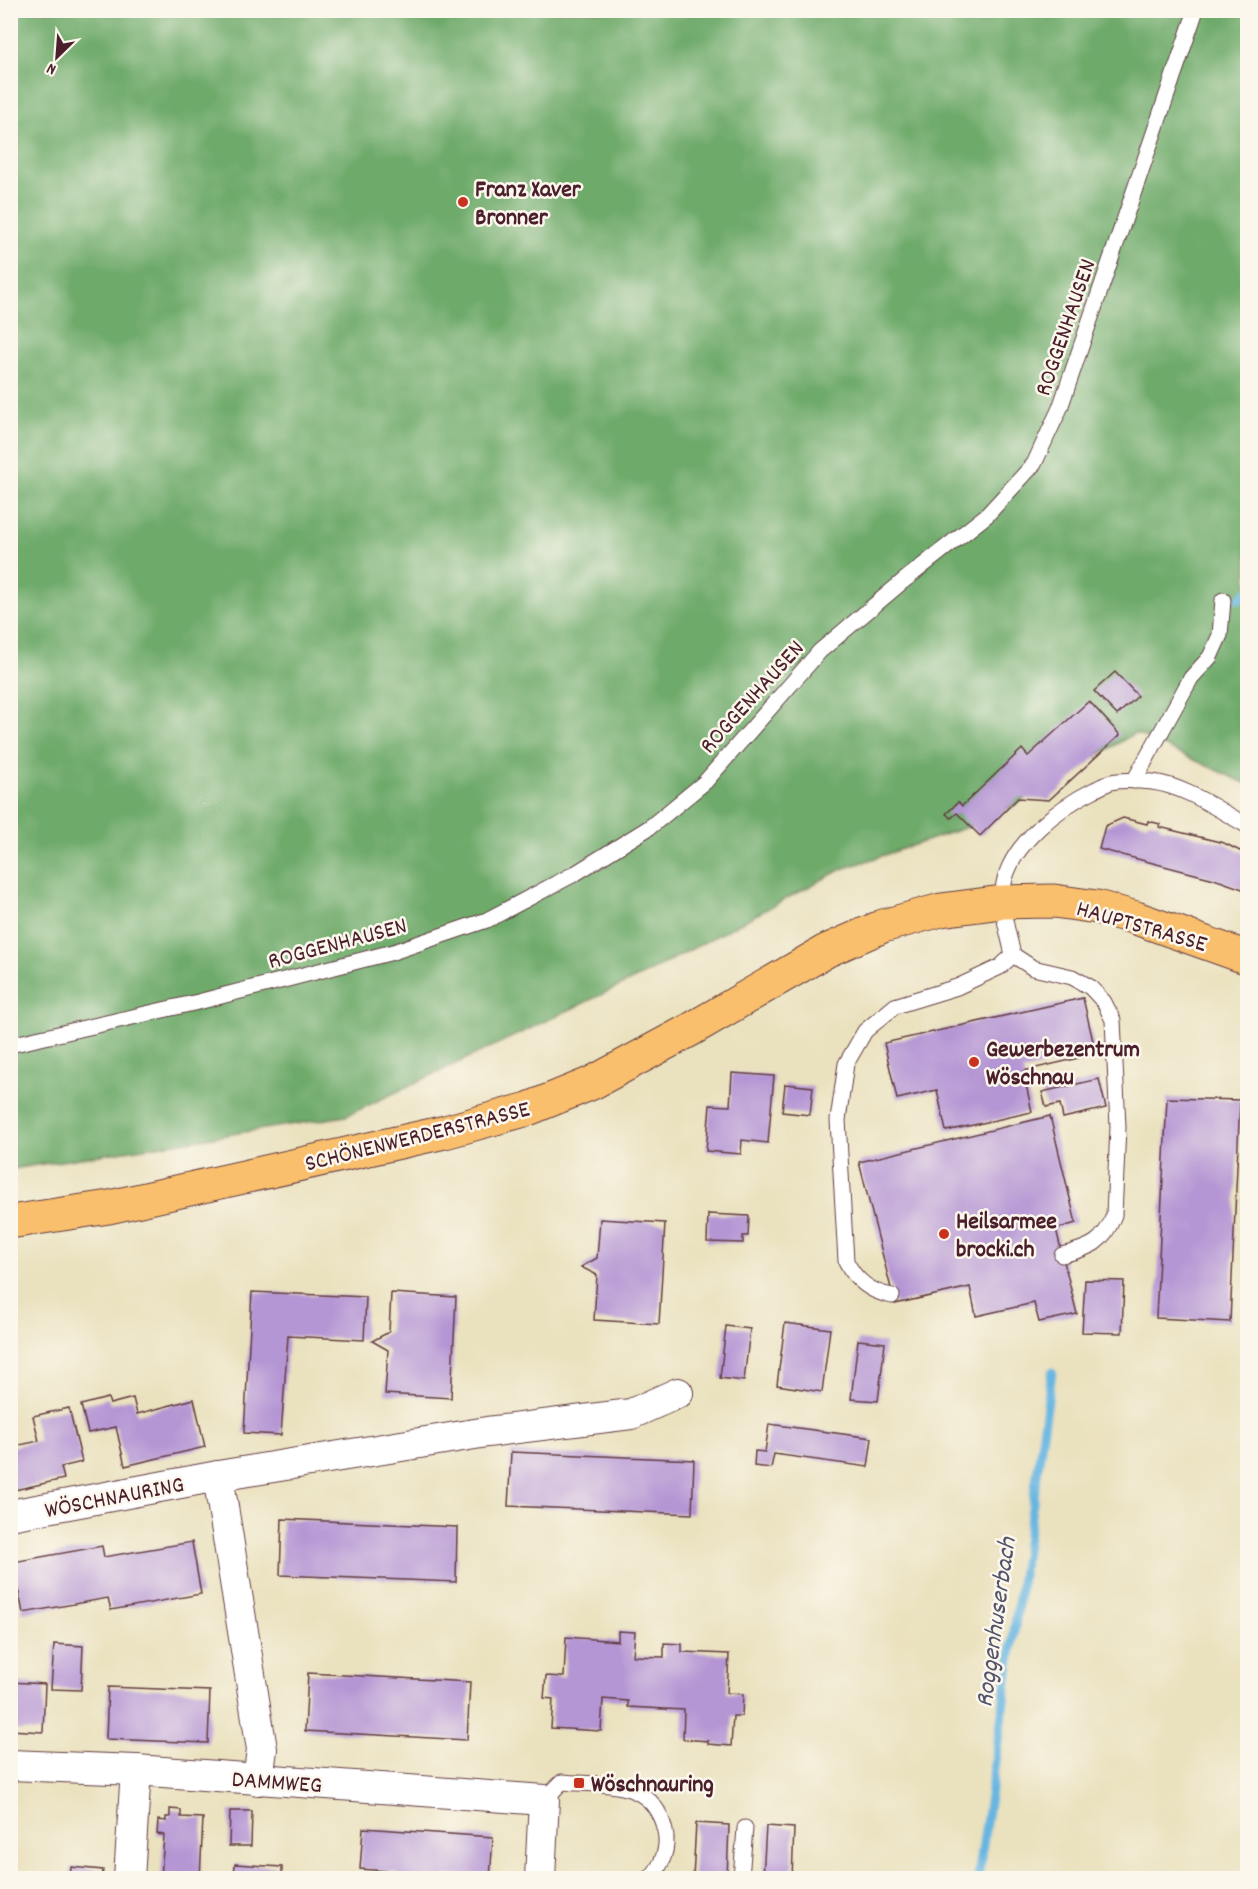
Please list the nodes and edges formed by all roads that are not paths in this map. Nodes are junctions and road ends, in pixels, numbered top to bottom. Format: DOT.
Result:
graph roads {
  1 [pos="1197,10"];
  2 [pos="1222,600"];
  3 [pos="1134,781"];
  4 [pos="1248,826"];
  5 [pos="1002,902"];
  6 [pos="826,951"];
  7 [pos="1013,955"];
  8 [pos="1248,958"];
  9 [pos="10,1045"];
  10 [pos="10,1222"];
  11 [pos="1062,1255"];
  12 [pos="892,1296"];
  13 [pos="678,1393"];
  14 [pos="218,1476"];
  15 [pos="10,1515"];
  16 [pos="10,1765"];
  17 [pos="136,1770"];
  18 [pos="258,1780"];
  19 [pos="544,1800"];
  20 [pos="745,1828"];
  21 [pos="129,1878"];
  22 [pos="540,1878"];
  23 [pos="651,1878"];
  24 [pos="741,1878"];
  1 -- 9 [label="lane, ROGGENHAUSEN"];
  2 -- 3 [label="lane"];
  3 -- 4 [label="lane"];
  3 -- 5 [label="lane"];
  5 -- 6 [label="main road, HAUPTSTRASSE"];
  5 -- 7 [label="lane"];
  5 -- 8 [label="main road, HAUPTSTRASSE"];
  6 -- 10 [label="main road, SCHÖNENWERDERSTRASSE"];
  7 -- 11 [label="lane"];
  7 -- 12 [label="lane"];
  13 -- 14 [label="street, WÖSCHNAURING"];
  14 -- 15 [label="street, WÖSCHNAURING"];
  14 -- 18 [label="street, WÖSCHNAURING"];
  16 -- 17 [label="street, DAMMWEG"];
  17 -- 18 [label="street, DAMMWEG"];
  17 -- 21 [label="street"];
  18 -- 19 [label="street, DAMMWEG"];
  19 -- 22 [label="street"];
  19 -- 23 [label="lane"];
  20 -- 24 [label="lane"];
}
